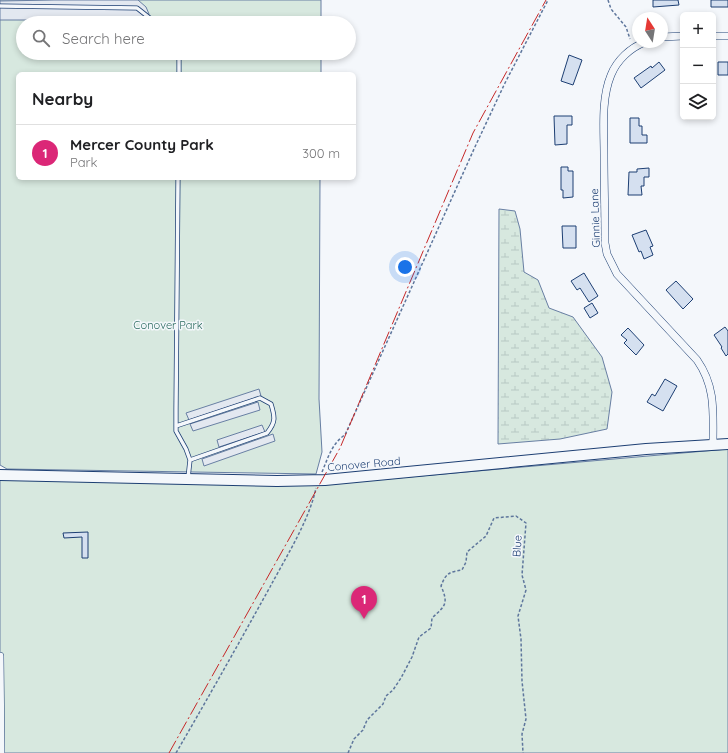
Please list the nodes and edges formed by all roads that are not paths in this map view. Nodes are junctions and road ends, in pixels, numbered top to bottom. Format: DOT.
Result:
graph roads {
  1 [pos="0,6"];
  2 [pos="147,16"];
  3 [pos="680,36"];
  4 [pos="716,36"];
  5 [pos="728,36"];
  6 [pos="668,37"];
  7 [pos="634,48"];
  8 [pos="179,60"];
  9 [pos="179,72"];
  10 [pos="178,180"];
  11 [pos="176,426"];
  12 [pos="713,444"];
  13 [pos="728,444"];
  14 [pos="190,460"];
  15 [pos="0,475"];
  16 [pos="188,479"];
  17 [pos="0,656"];
  18 [pos="1,753"];
  1 -- 2 [label="lane"];
  3 -- 6 [label="street"];
  4 -- 5 [label="street"];
  7 -- 12 [label="street, Ginnie Lane"];
  8 -- 9 [label="lane"];
  10 -- 11 [label="lane"];
  11 -- 14 [label="lane"];
  11 -- 14 [label="lane"];
  12 -- 13 [label="street, Conover Road"];
  12 -- 16 [label="street, Conover Road"];
  14 -- 16 [label="lane"];
  15 -- 16 [label="street, Conover Road"];
  17 -- 18 [label="street"];
}
